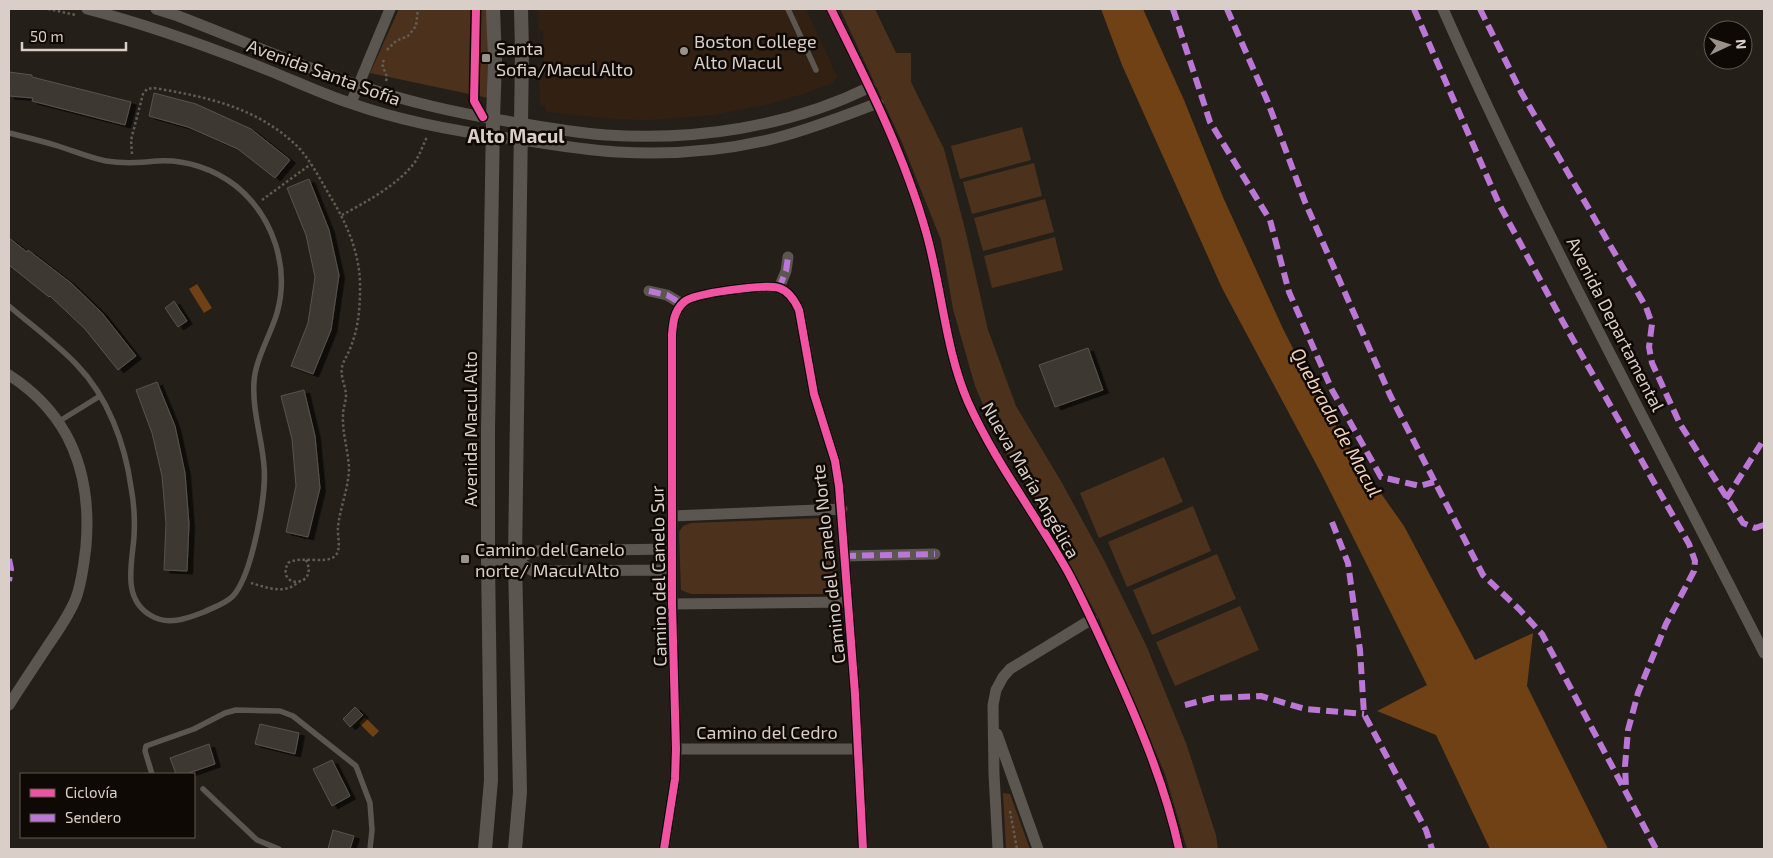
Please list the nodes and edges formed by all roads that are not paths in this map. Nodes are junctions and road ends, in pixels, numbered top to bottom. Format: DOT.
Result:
graph roads {
  1 [pos="87,9"];
  2 [pos="156,9"];
  3 [pos="390,9"];
  4 [pos="494,9"];
  5 [pos="520,9"];
  6 [pos="788,9"];
  7 [pos="831,9"];
  8 [pos="1443,9"];
  9 [pos="816,70"];
  10 [pos="358,85"];
  11 [pos="870,87"];
  12 [pos="878,103"];
  13 [pos="351,104"];
  14 [pos="493,119"];
  15 [pos="520,123"];
  16 [pos="9,133"];
  17 [pos="492,137"];
  18 [pos="520,140"];
  19 [pos="788,257"];
  20 [pos="779,288"];
  21 [pos="648,291"];
  22 [pos="682,304"];
  23 [pos="9,306"];
  24 [pos="9,375"];
  25 [pos="100,396"];
  26 [pos="58,422"];
  27 [pos="842,509"];
  28 [pos="672,516"];
  29 [pos="672,549"];
  30 [pos="934,554"];
  31 [pos="844,556"];
  32 [pos="488,560"];
  33 [pos="515,560"];
  34 [pos="672,570"];
  35 [pos="847,602"];
  36 [pos="672,604"];
  37 [pos="1092,619"];
  38 [pos="1764,653"];
  39 [pos="9,705"];
  40 [pos="993,723"];
  41 [pos="676,749"];
  42 [pos="858,750"];
  43 [pos="152,773"];
  44 [pos="203,789"];
  45 [pos="278,849"];
  46 [pos="370,849"];
  47 [pos="485,849"];
  48 [pos="515,849"];
  49 [pos="664,849"];
  50 [pos="863,849"];
  51 [pos="998,849"];
  52 [pos="1038,849"];
  53 [pos="1179,849"];
  1 -- 13 [label="street, Avenida Santa Sofía"];
  2 -- 10 [label="street, Avenida Santa Sofía"];
  3 -- 10 [label="street"];
  4 -- 14 [label="street, Avenida Macul Alto"];
  5 -- 15 [label="street"];
  6 -- 9 [label="lane"];
  7 -- 11 [label="street, Nueva María Angélica"];
  8 -- 38 [label="street, Avenida Departamental"];
  10 -- 13 [label="street"];
  10 -- 14 [label="street, Avenida Santa Sofía"];
  11 -- 12 [label="street, Nueva María Angélica"];
  11 -- 15 [label="street, Avenida Santa Sofía"];
  12 -- 18 [label="street, Avenida Santa Sofía"];
  12 -- 37 [label="street, Nueva María Angélica"];
  13 -- 17 [label="street, Avenida Santa Sofía"];
  14 -- 15 [label="street, Avenida Santa Sofía"];
  14 -- 17 [label="street, Avenida Macul Alto"];
  15 -- 18 [label="street"];
  16 -- 25 [label="lane"];
  17 -- 18 [label="street, Avenida Santa Sofía"];
  17 -- 32 [label="street, Avenida Macul Alto"];
  18 -- 33 [label="street"];
  19 -- 20 [label="street"];
  20 -- 22 [label="street"];
  20 -- 27 [label="street, Camino del Canelo Norte"];
  21 -- 22 [label="street"];
  22 -- 28 [label="street, Camino del Canelo Sur"];
  23 -- 25 [label="lane"];
  24 -- 26 [label="street"];
  25 -- 26 [label="lane"];
  26 -- 39 [label="street"];
  27 -- 28 [label="street"];
  27 -- 31 [label="street, Camino del Canelo Norte"];
  28 -- 29 [label="street, Camino del Canelo Sur"];
  29 -- 33 [label="street"];
  29 -- 34 [label="street, Camino del Canelo Sur"];
  30 -- 31 [label="street, Camino del Canelo Norte"];
  31 -- 35 [label="street, Camino del Canelo Norte"];
  32 -- 33 [label="street"];
  32 -- 47 [label="street, Avenida Macul Alto"];
  33 -- 34 [label="street"];
  33 -- 48 [label="street"];
  34 -- 36 [label="street, Camino del Canelo Sur"];
  35 -- 36 [label="street"];
  35 -- 42 [label="street, Camino del Canelo Norte"];
  36 -- 41 [label="street, Camino del Canelo Sur"];
  37 -- 40 [label="street"];
  37 -- 53 [label="street, Nueva María Angélica"];
  40 -- 51 [label="street"];
  40 -- 52 [label="street"];
  41 -- 42 [label="street, Camino del Cedro"];
  41 -- 49 [label="street, Camino del Canelo Sur"];
  42 -- 50 [label="street, Camino del Canelo Norte"];
  43 -- 46 [label="lane"];
  44 -- 45 [label="lane"];
}
